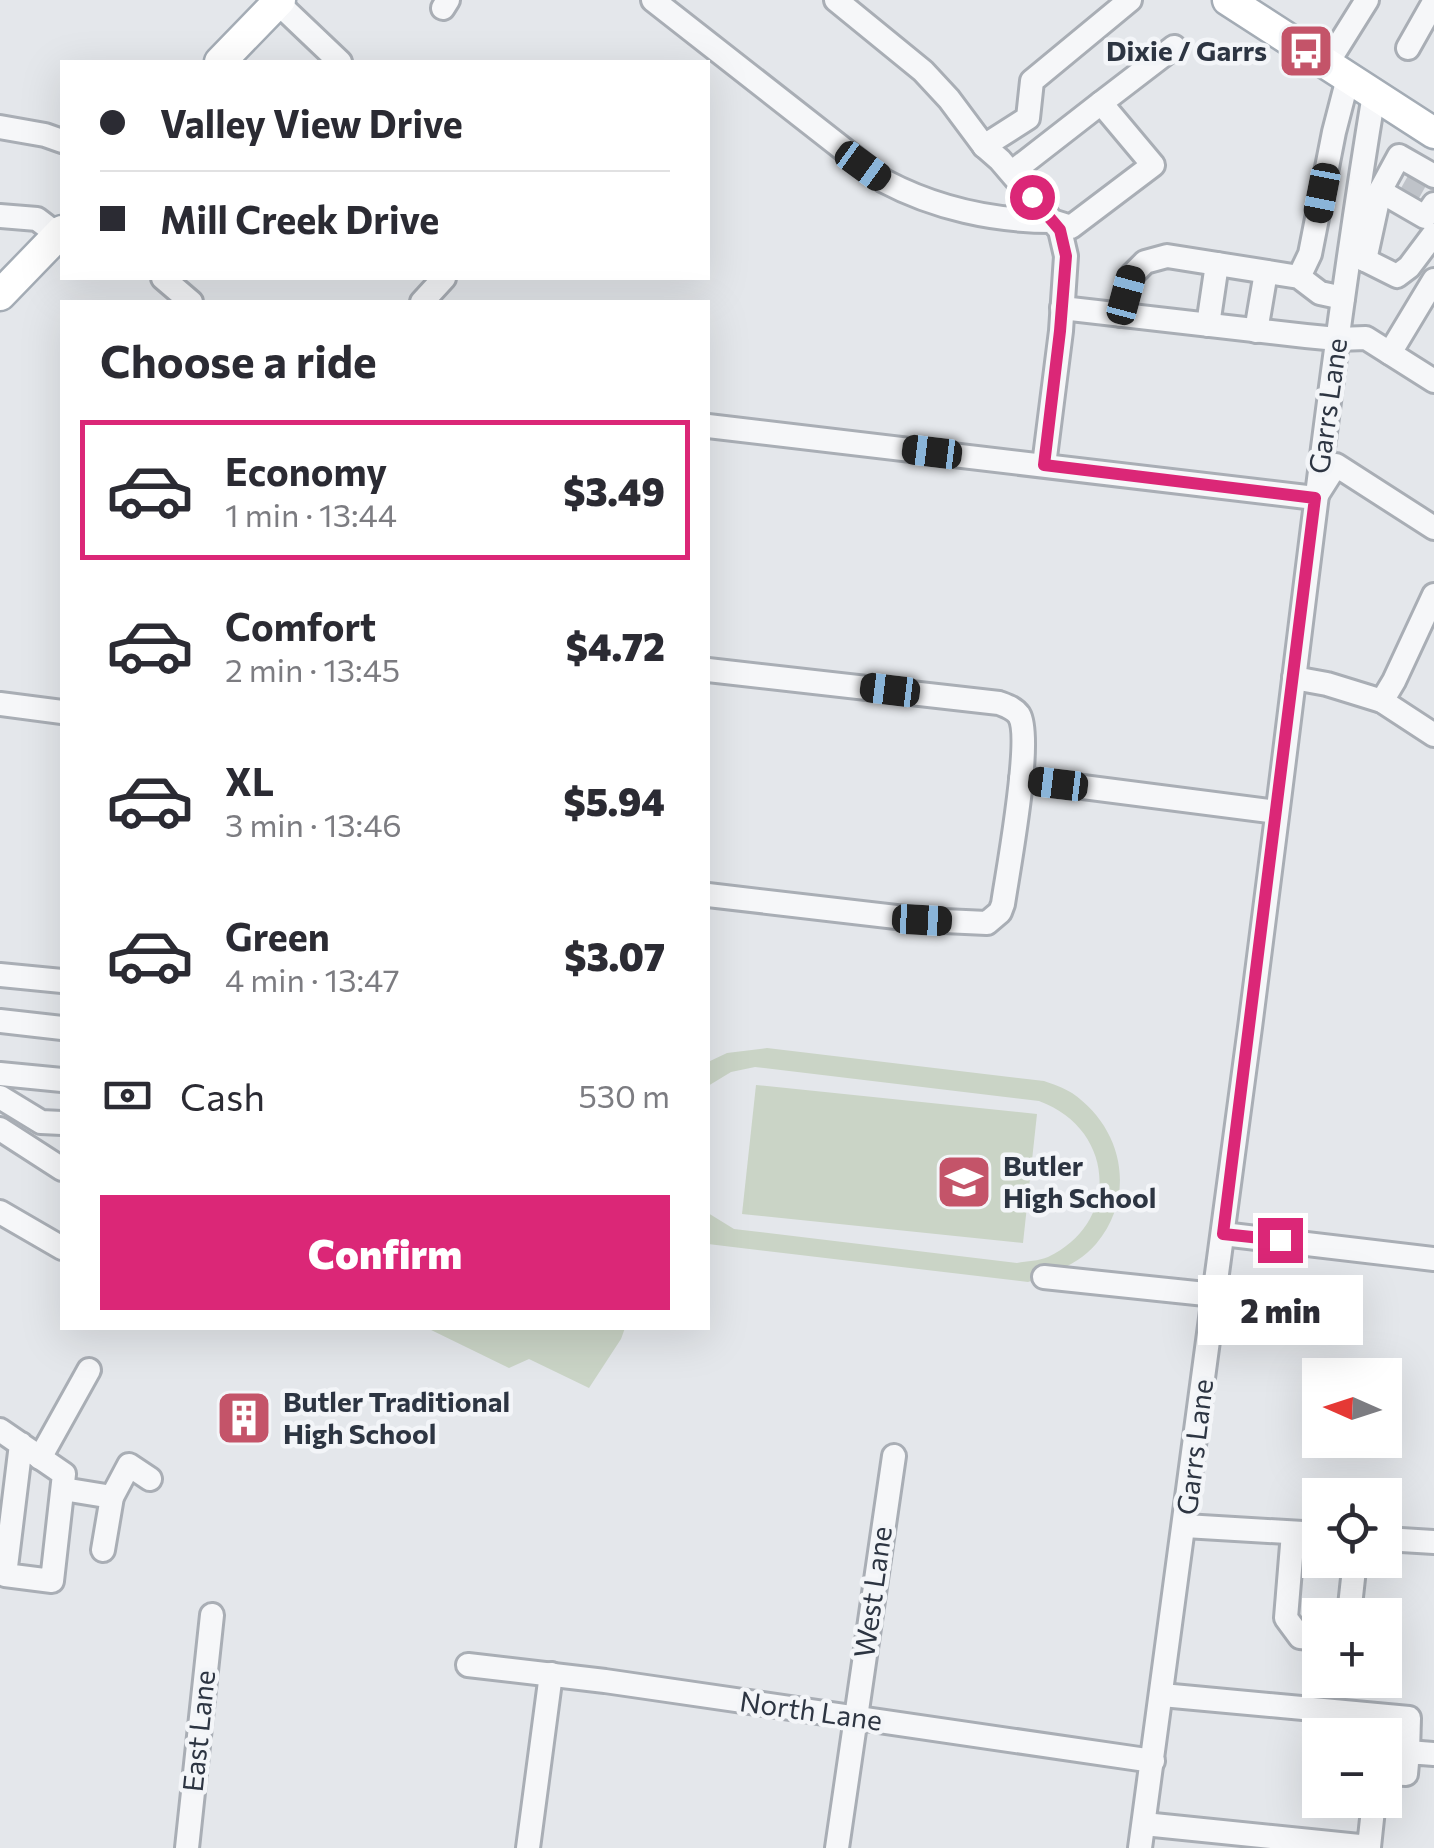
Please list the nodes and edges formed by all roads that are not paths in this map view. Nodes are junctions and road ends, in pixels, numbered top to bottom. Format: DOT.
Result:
graph roads {
  1 [pos="653,0"];
  2 [pos="836,0"];
  3 [pos="1130,0"];
  4 [pos="1228,0"];
  5 [pos="1367,0"];
  6 [pos="279,1"];
  7 [pos="1434,2"];
  8 [pos="1174,48"];
  9 [pos="1408,48"];
  10 [pos="222,60"];
  11 [pos="338,60"];
  12 [pos="1349,79"];
  13 [pos="1101,104"];
  14 [pos="0,127"];
  15 [pos="1434,133"];
  16 [pos="60,139"];
  17 [pos="984,146"];
  18 [pos="1011,173"];
  19 [pos="1414,188"];
  20 [pos="3,220"];
  21 [pos="1052,221"];
  22 [pos="60,233"];
  23 [pos="1433,235"];
  24 [pos="1358,256"];
  25 [pos="1217,264"];
  26 [pos="1266,272"];
  27 [pos="1299,276"];
  28 [pos="165,280"];
  29 [pos="442,280"];
  30 [pos="1434,280"];
  31 [pos="0,295"];
  32 [pos="1343,298"];
  33 [pos="189,300"];
  34 [pos="424,300"];
  35 [pos="1062,308"];
  36 [pos="1121,315"];
  37 [pos="1208,325"];
  38 [pos="1256,331"];
  39 [pos="1337,339"];
  40 [pos="1390,353"];
  41 [pos="1434,380"];
  42 [pos="710,426"];
  43 [pos="1044,465"];
  44 [pos="1315,498"];
  45 [pos="1434,528"];
  46 [pos="1434,595"];
  47 [pos="710,670"];
  48 [pos="1294,678"];
  49 [pos="1382,701"];
  50 [pos="0,704"];
  51 [pos="60,712"];
  52 [pos="1434,735"];
  53 [pos="1021,779"];
  54 [pos="1277,812"];
  55 [pos="710,895"];
  56 [pos="0,975"];
  57 [pos="60,981"];
  58 [pos="0,1021"];
  59 [pos="60,1028"];
  60 [pos="0,1074"];
  61 [pos="60,1080"];
  62 [pos="0,1097"];
  63 [pos="60,1123"];
  64 [pos="0,1129"];
  65 [pos="60,1167"];
  66 [pos="0,1212"];
  67 [pos="1223,1234"];
  68 [pos="60,1247"];
  69 [pos="1434,1260"];
  70 [pos="1044,1277"];
  71 [pos="1215,1295"];
  72 [pos="89,1370"];
  73 [pos="0,1430"];
  74 [pos="21,1444"];
  75 [pos="894,1456"];
  76 [pos="40,1458"];
  77 [pos="150,1479"];
  78 [pos="62,1489"];
  79 [pos="112,1497"];
  80 [pos="1185,1526"];
  81 [pos="1293,1533"];
  82 [pos="1302,1533"];
  83 [pos="1402,1539"];
  84 [pos="1434,1542"];
  85 [pos="102,1550"];
  86 [pos="212,1614"];
  87 [pos="1302,1637"];
  88 [pos="468,1665"];
  89 [pos="551,1674"];
  90 [pos="1162,1695"];
  91 [pos="855,1718"];
  92 [pos="1408,1752"];
  93 [pos="1434,1754"];
  94 [pos="1153,1760"];
  95 [pos="1402,1774"];
  96 [pos="1372,1818"];
  97 [pos="1142,1836"];
  98 [pos="186,1848"];
  99 [pos="528,1848"];
  100 [pos="837,1848"];
  1 -- 21 [label="street"];
  2 -- 17 [label="street"];
  3 -- 17 [label="street"];
  4 -- 12 [label="main road"];
  5 -- 12 [label="street, Garrs Lane"];
  6 -- 10 [label="main road"];
  6 -- 11 [label="street"];
  7 -- 9 [label="street"];
  8 -- 13 [label="street"];
  12 -- 15 [label="main road"];
  12 -- 24 [label="street, Garrs Lane"];
  12 -- 27 [label="street"];
  13 -- 18 [label="street"];
  13 -- 21 [label="street"];
  14 -- 16 [label="street"];
  17 -- 18 [label="street"];
  18 -- 21 [label="street"];
  19 -- 24 [label="street"];
  20 -- 22 [label="street"];
  21 -- 35 [label="street"];
  22 -- 31 [label="main road"];
  23 -- 24 [label="street"];
  24 -- 32 [label="street, Garrs Lane"];
  25 -- 26 [label="street"];
  25 -- 36 [label="street"];
  25 -- 37 [label="street"];
  26 -- 27 [label="street"];
  26 -- 38 [label="street"];
  27 -- 32 [label="street"];
  28 -- 33 [label="street"];
  29 -- 34 [label="street"];
  30 -- 40 [label="street"];
  32 -- 39 [label="street, Garrs Lane"];
  35 -- 36 [label="street"];
  35 -- 43 [label="street"];
  36 -- 37 [label="street"];
  37 -- 38 [label="street"];
  38 -- 39 [label="street"];
  39 -- 40 [label="street"];
  39 -- 44 [label="street, Garrs Lane"];
  40 -- 41 [label="street"];
  42 -- 43 [label="street"];
  43 -- 44 [label="street"];
  44 -- 45 [label="street"];
  44 -- 48 [label="street, Garrs Lane"];
  46 -- 49 [label="street"];
  47 -- 53 [label="street"];
  48 -- 49 [label="street"];
  48 -- 54 [label="street, Garrs Lane"];
  49 -- 52 [label="street"];
  50 -- 51 [label="street"];
  53 -- 54 [label="street"];
  53 -- 55 [label="street"];
  54 -- 67 [label="street, Garrs Lane"];
  56 -- 57 [label="street"];
  58 -- 59 [label="street"];
  60 -- 61 [label="street"];
  62 -- 63 [label="street"];
  64 -- 65 [label="street"];
  66 -- 68 [label="street"];
  67 -- 69 [label="street"];
  67 -- 71 [label="street, Garrs Lane"];
  70 -- 71 [label="street"];
  71 -- 80 [label="street, Garrs Lane"];
  72 -- 76 [label="street"];
  73 -- 74 [label="street"];
  74 -- 76 [label="street"];
  74 -- 78 [label="street"];
  75 -- 91 [label="street, West Lane"];
  76 -- 78 [label="street"];
  77 -- 79 [label="street"];
  78 -- 79 [label="street"];
  79 -- 85 [label="street"];
  80 -- 81 [label="street"];
  80 -- 90 [label="street, Garrs Lane"];
  81 -- 82 [label="street"];
  81 -- 87 [label="street"];
  83 -- 84 [label="street"];
  86 -- 98 [label="street, East Lane"];
  88 -- 89 [label="street, North Lane"];
  89 -- 91 [label="street, North Lane"];
  89 -- 99 [label="street"];
  90 -- 92 [label="street"];
  90 -- 94 [label="street, Garrs Lane"];
  91 -- 94 [label="street, North Lane"];
  91 -- 100 [label="street, West Lane"];
  92 -- 93 [label="street"];
  92 -- 95 [label="street"];
  94 -- 97 [label="street, Garrs Lane"];
  96 -- 97 [label="street"];
}
